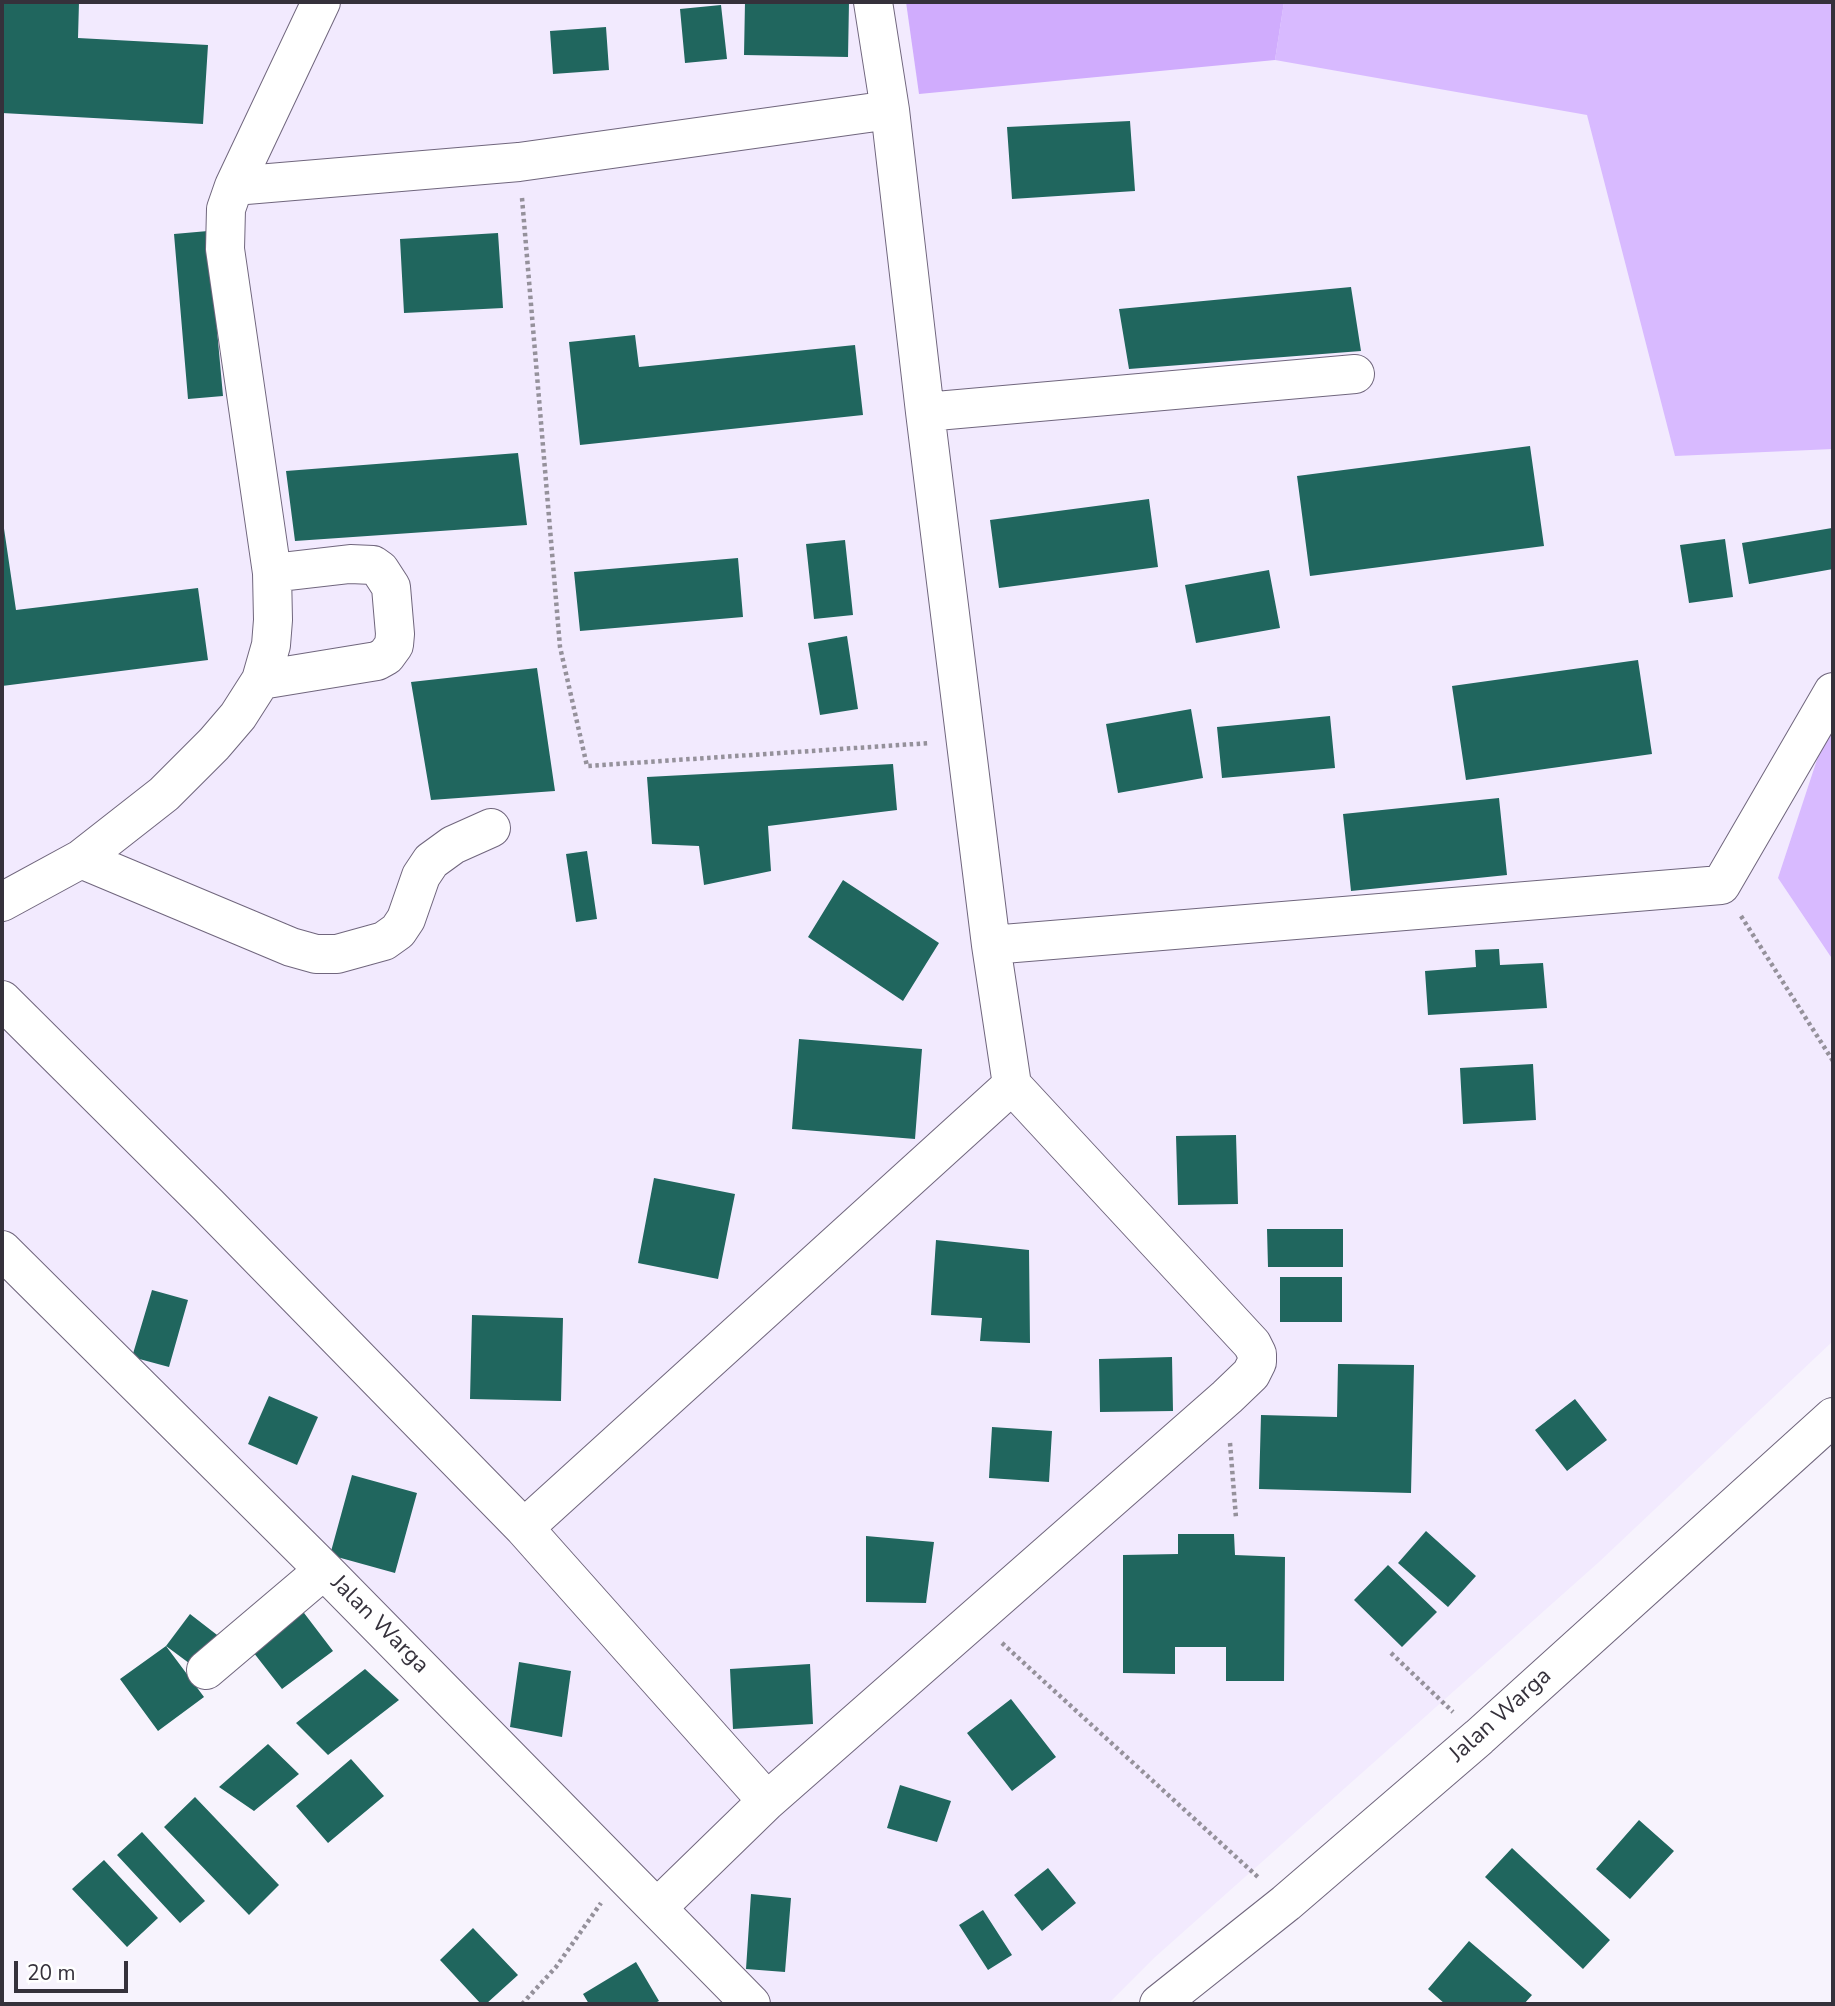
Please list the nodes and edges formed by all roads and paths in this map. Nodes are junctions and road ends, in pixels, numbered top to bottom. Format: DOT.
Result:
graph roads {
  1 [pos="321,2"];
  2 [pos="873,2"];
  3 [pos="890,110"];
  4 [pos="519,162"];
  5 [pos="234,186"];
  6 [pos="1355,374"];
  7 [pos="925,412"];
  8 [pos="272,573"];
  9 [pos="261,680"];
  10 [pos="1833,692"];
  11 [pos="967,741"];
  12 [pos="491,828"];
  13 [pos="82,859"];
  14 [pos="1721,885"];
  15 [pos="2,902"];
  16 [pos="991,945"];
  17 [pos="2,1000"];
  18 [pos="1833,1061"];
  19 [pos="1012,1085"];
  20 [pos="2,1250"];
  21 [pos="1227,1397"];
  22 [pos="1833,1417"];
  23 [pos="1236,1518"];
  24 [pos="524,1528"];
  25 [pos="324,1570"];
  26 [pos="975,1618"];
  27 [pos="1391,1653"];
  28 [pos="206,1670"];
  29 [pos="1479,1737"];
  30 [pos="767,1801"];
  31 [pos="623,1871"];
  32 [pos="1286,1903"];
  33 [pos="657,1908"];
  34 [pos="522,2004"];
  35 [pos="751,2004"];
  36 [pos="1159,2004"];
  1 -- 5 [label="street"];
  2 -- 3 [label="street"];
  3 -- 4 [label="street"];
  3 -- 7 [label="street"];
  4 -- 5 [label="street"];
  4 -- 11 [label="path"];
  5 -- 8 [label="street"];
  6 -- 7 [label="street"];
  7 -- 11 [label="street"];
  8 -- 9 [label="street"];
  8 -- 9 [label="street"];
  9 -- 13 [label="street"];
  10 -- 14 [label="street"];
  11 -- 16 [label="street"];
  12 -- 13 [label="street"];
  13 -- 15 [label="street"];
  14 -- 16 [label="street"];
  14 -- 18 [label="path"];
  16 -- 19 [label="street"];
  17 -- 24 [label="street"];
  19 -- 21 [label="street"];
  19 -- 24 [label="street"];
  20 -- 25 [label="street, Jalan Warga"];
  21 -- 23 [label="path"];
  21 -- 26 [label="street"];
  22 -- 29 [label="street, Jalan Warga"];
  24 -- 30 [label="street"];
  25 -- 28 [label="street"];
  25 -- 31 [label="street, Jalan Warga"];
  26 -- 30 [label="street"];
  26 -- 32 [label="path"];
  27 -- 29 [label="path"];
  29 -- 32 [label="street, Jalan Warga"];
  30 -- 33 [label="street"];
  31 -- 33 [label="street, Jalan Warga"];
  31 -- 34 [label="path"];
  32 -- 36 [label="street, Jalan Warga"];
  33 -- 35 [label="street, Jalan Warga"];
}
